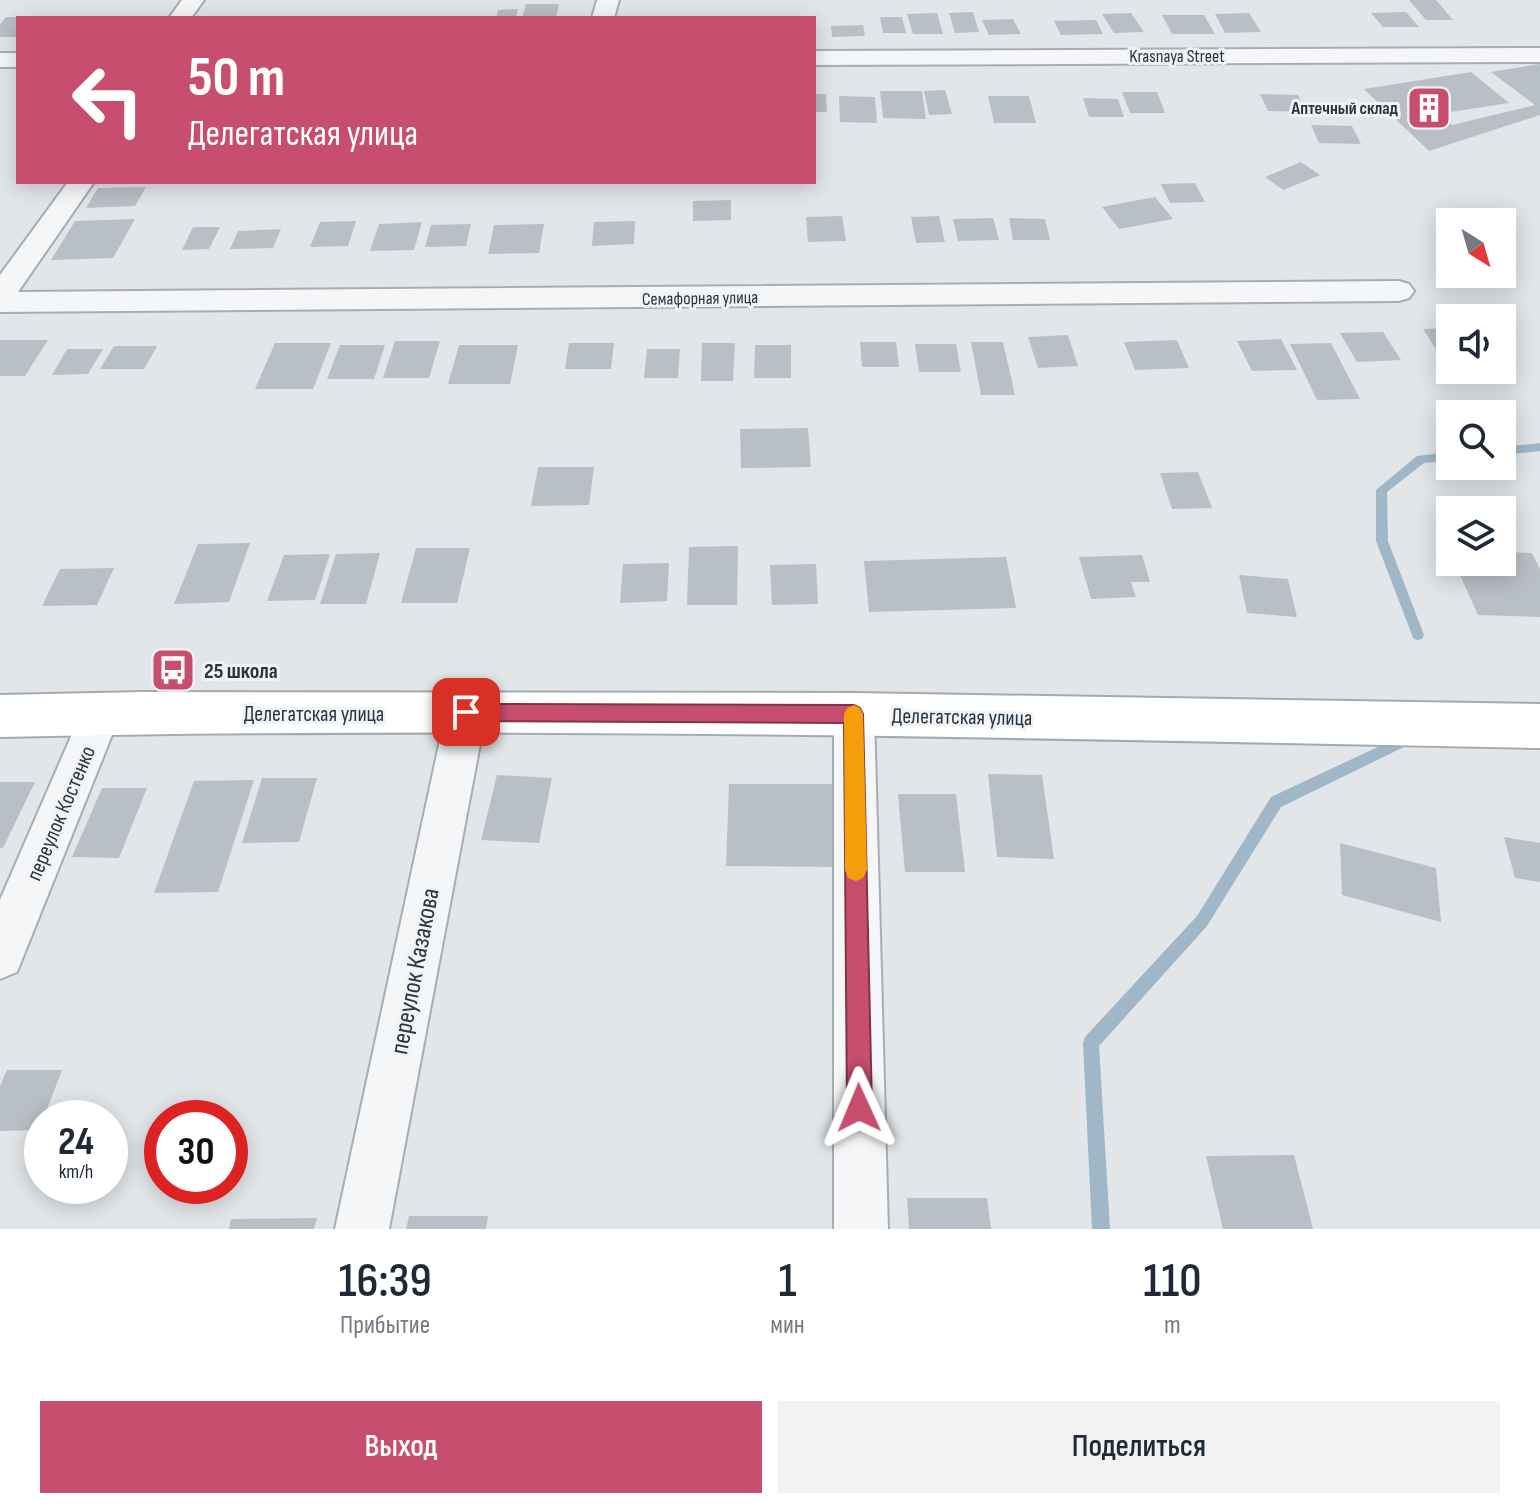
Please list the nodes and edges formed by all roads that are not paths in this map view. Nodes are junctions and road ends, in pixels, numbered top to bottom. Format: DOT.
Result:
graph roads {
  1 [pos="1540,55"];
  2 [pos="816,58"];
  3 [pos="80,184"];
  4 [pos="1399,291"];
  5 [pos="0,296"];
  6 [pos="0,302"];
  7 [pos="466,712"];
  8 [pos="854,714"];
  9 [pos="100,715"];
  10 [pos="0,716"];
  11 [pos="1540,726"];
  12 [pos="0,955"];
  13 [pos="362,1229"];
  14 [pos="861,1229"];
  1 -- 2 [label="street, Krasnaya Street"];
  3 -- 5 [label="street"];
  4 -- 6 [label="street, Семафорная улица"];
  7 -- 8 [label="main road, Делегатская улица"];
  7 -- 9 [label="main road, Делегатская улица"];
  7 -- 13 [label="street, переулок Казакова"];
  8 -- 11 [label="main road, Делегатская улица"];
  8 -- 14 [label="street"];
  9 -- 10 [label="main road, Делегатская улица"];
  9 -- 12 [label="street, переулок Костенко"];
}
